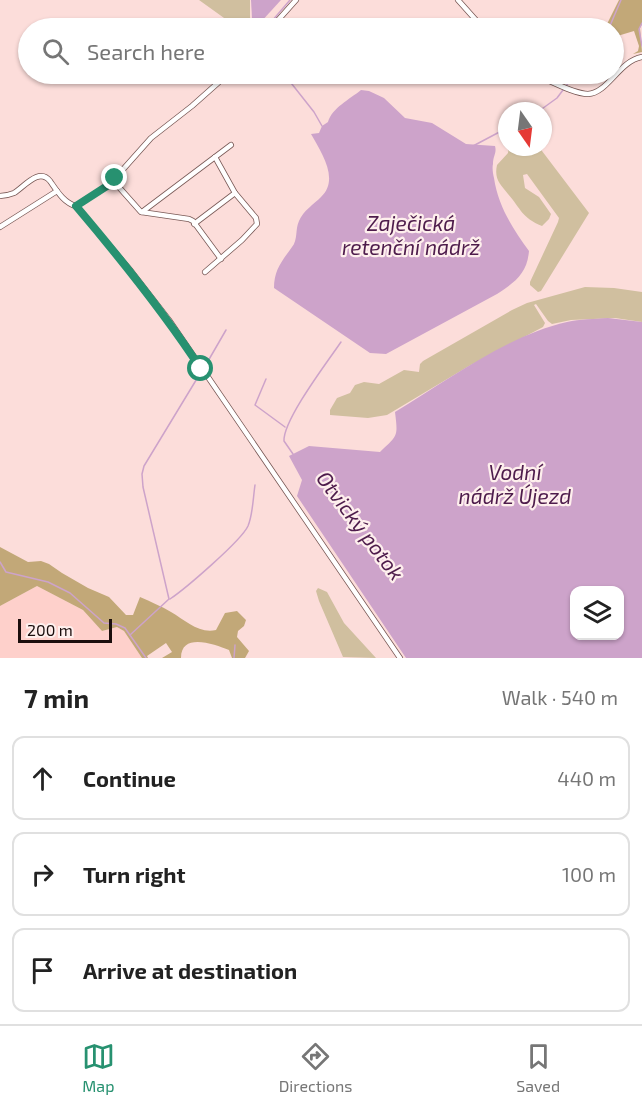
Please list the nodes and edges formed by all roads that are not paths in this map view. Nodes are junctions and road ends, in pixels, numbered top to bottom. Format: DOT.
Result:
graph roads {
  1 [pos="296,0"];
  2 [pos="458,0"];
  3 [pos="280,18"];
  4 [pos="474,18"];
  5 [pos="642,57"];
  6 [pos="624,65"];
  7 [pos="217,84"];
  8 [pos="558,84"];
  9 [pos="603,84"];
  10 [pos="231,145"];
  11 [pos="215,158"];
  12 [pos="111,182"];
  13 [pos="57,191"];
  14 [pos="235,194"];
  15 [pos="0,196"];
  16 [pos="76,206"];
  17 [pos="142,212"];
  18 [pos="195,224"];
  19 [pos="0,227"];
  20 [pos="221,259"];
  21 [pos="205,272"];
  22 [pos="400,658"];
  1 -- 3 [label="street"];
  2 -- 4 [label="street"];
  5 -- 6 [label="street"];
  7 -- 12 [label="street"];
  8 -- 9 [label="street"];
  10 -- 11 [label="street"];
  11 -- 14 [label="street"];
  11 -- 17 [label="street"];
  12 -- 16 [label="street"];
  12 -- 17 [label="street"];
  13 -- 15 [label="street"];
  13 -- 16 [label="street"];
  13 -- 19 [label="street"];
  14 -- 18 [label="street"];
  14 -- 20 [label="street"];
  16 -- 22 [label="street"];
  17 -- 18 [label="street"];
  18 -- 20 [label="street"];
  20 -- 21 [label="street"];
}
